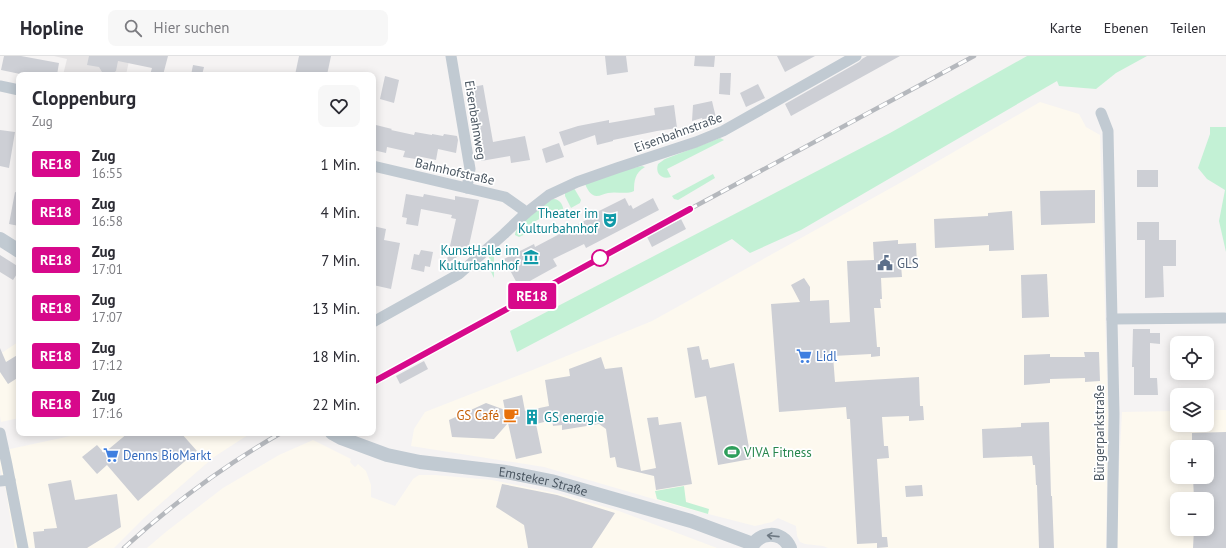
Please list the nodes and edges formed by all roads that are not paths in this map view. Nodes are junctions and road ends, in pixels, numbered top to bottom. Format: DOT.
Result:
graph roads {
  1 [pos="451,56"];
  2 [pos="856,56"];
  3 [pos="0,86"];
  4 [pos="16,89"];
  5 [pos="1102,113"];
  6 [pos="376,167"];
  7 [pos="467,188"];
  8 [pos="526,213"];
  9 [pos="0,239"];
  10 [pos="16,249"];
  11 [pos="1224,318"];
  12 [pos="1112,319"];
  13 [pos="376,320"];
  14 [pos="0,433"];
  15 [pos="337,436"];
  16 [pos="5,481"];
  17 [pos="752,546"];
  18 [pos="23,548"];
  19 [pos="790,548"];
  20 [pos="1112,548"];
  1 -- 7 [label="street, Eisenbahnweg"];
  2 -- 8 [label="street, Eisenbahnstraße"];
  3 -- 4 [label="street"];
  5 -- 12 [label="street, Bürgerparkstraße"];
  6 -- 7 [label="street, Bahnhofstraße"];
  7 -- 8 [label="street, Bahnhofstraße"];
  8 -- 13 [label="street, Eisenbahnstraße"];
  9 -- 10 [label="street"];
  11 -- 12 [label="street"];
  12 -- 20 [label="street, Bürgerparkstraße"];
  14 -- 16 [label="street"];
  15 -- 17 [label="street, Emsteker Straße"];
  16 -- 18 [label="street"];
  19 -- 17 [label="street, Emsteker Straße, one-way"];
}
